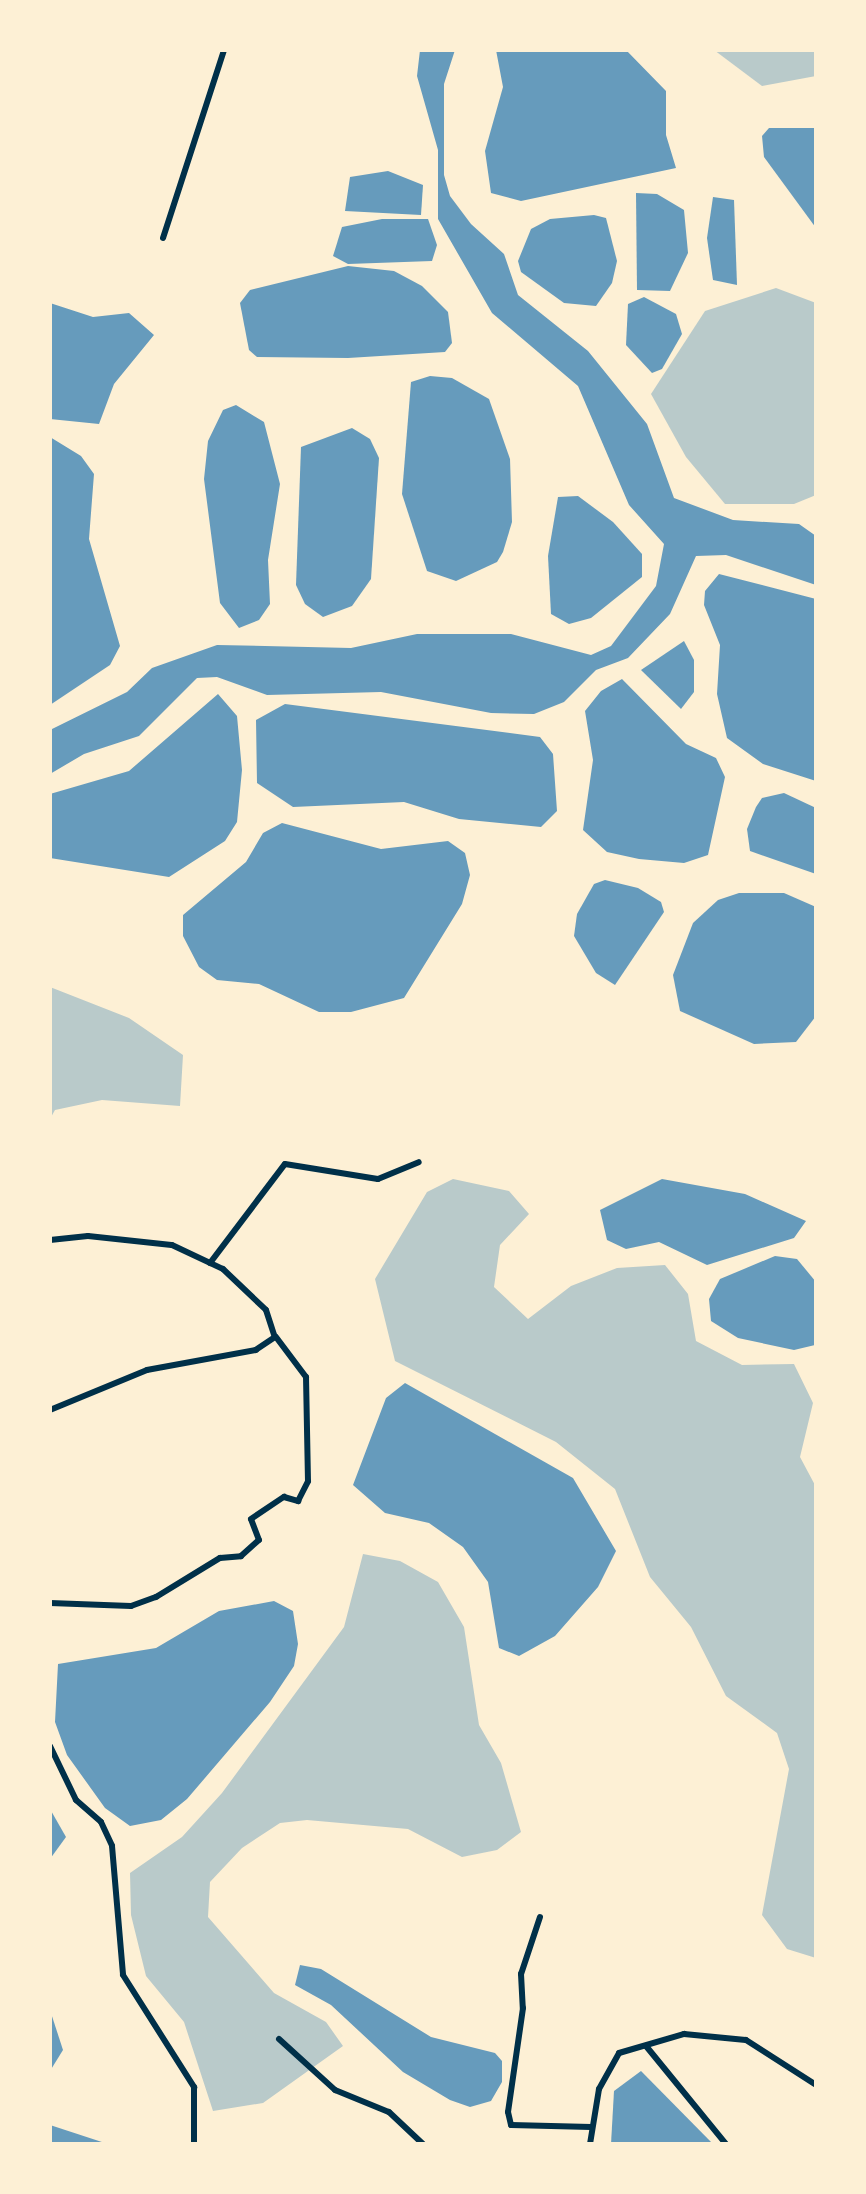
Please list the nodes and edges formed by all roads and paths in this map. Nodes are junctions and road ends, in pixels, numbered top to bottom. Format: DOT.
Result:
graph roads {
  1 [pos="224,50"];
  2 [pos="163,238"];
  3 [pos="419,1162"];
  4 [pos="50,1240"];
  5 [pos="210,1263"];
  6 [pos="275,1337"];
  7 [pos="50,1410"];
  8 [pos="50,1603"];
  9 [pos="50,1746"];
  10 [pos="540,1917"];
  11 [pos="279,2040"];
  12 [pos="646,2046"];
  13 [pos="816,2085"];
  14 [pos="591,2128"];
  15 [pos="194,2144"];
  16 [pos="423,2144"];
  17 [pos="590,2144"];
  18 [pos="726,2144"];
  1 -- 2 [label="street"];
  3 -- 5 [label="street"];
  4 -- 5 [label="street"];
  5 -- 6 [label="street"];
  6 -- 7 [label="street"];
  6 -- 8 [label="street"];
  9 -- 15 [label="street"];
  10 -- 14 [label="street"];
  11 -- 16 [label="street"];
  12 -- 13 [label="street"];
  12 -- 14 [label="street"];
  12 -- 18 [label="street"];
  14 -- 17 [label="street"];
}
